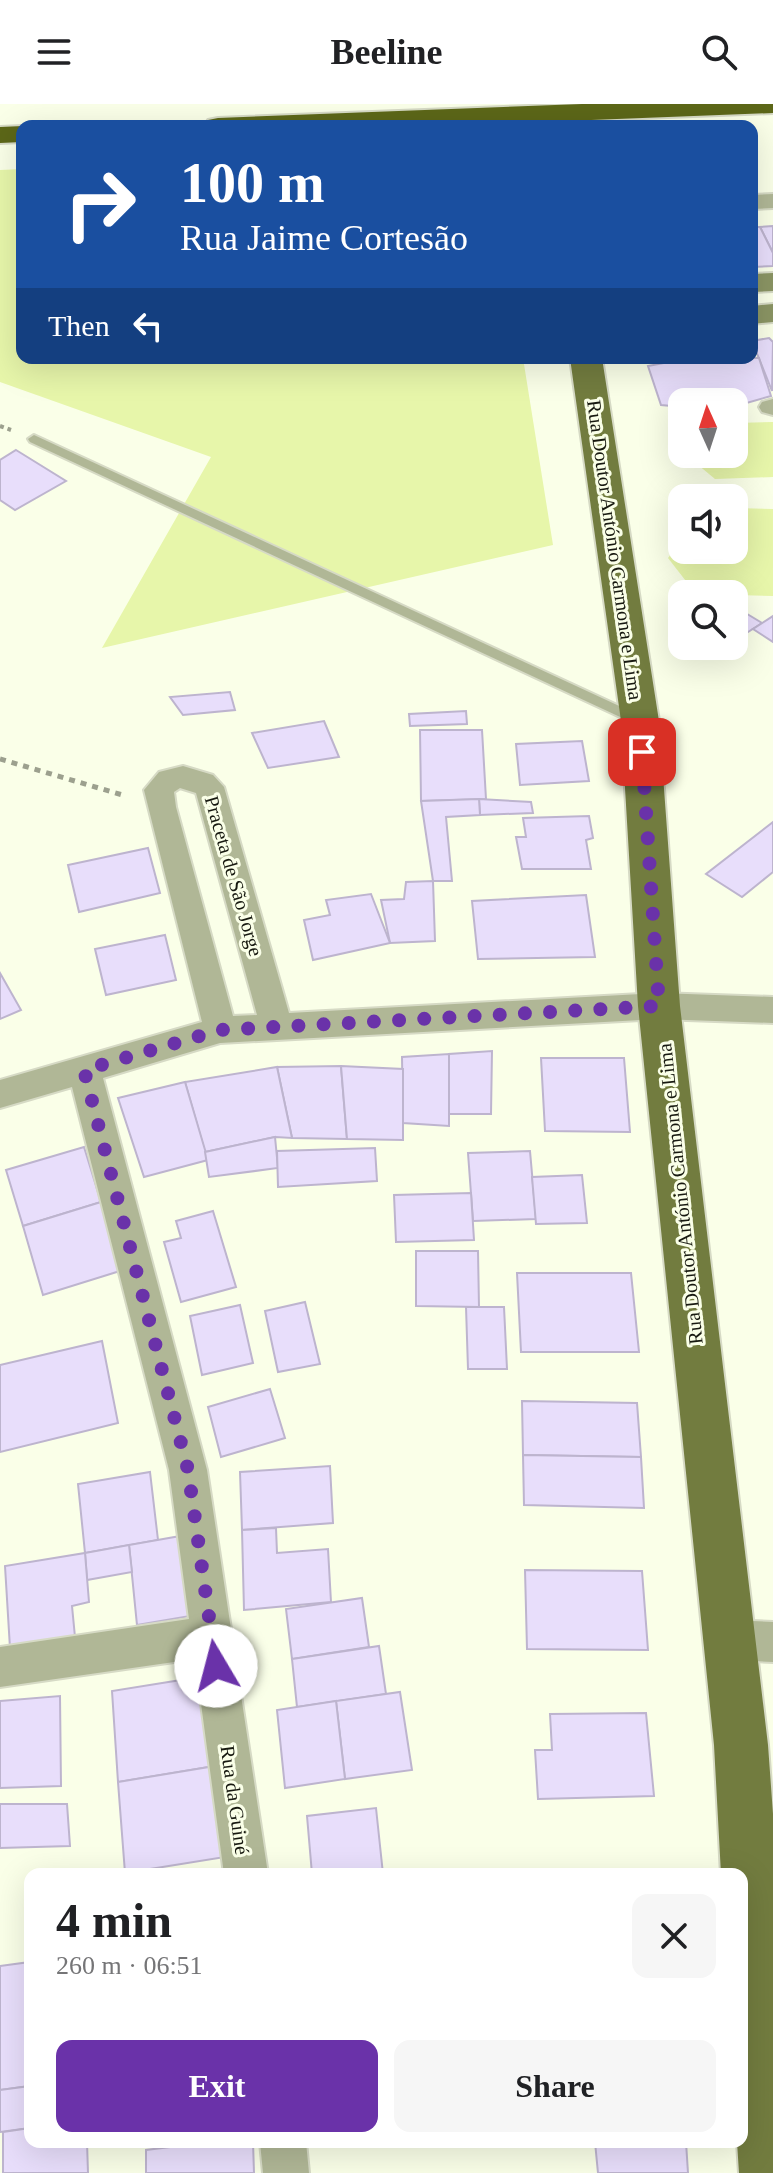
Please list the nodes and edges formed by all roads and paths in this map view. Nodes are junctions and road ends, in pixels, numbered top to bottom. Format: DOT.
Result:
graph roads {
  1 [pos="773,105"];
  2 [pos="377,120"];
  3 [pos="587,364"];
  4 [pos="34,439"];
  5 [pos="640,721"];
  6 [pos="0,759"];
  7 [pos="161,807"];
  8 [pos="659,1006"];
  9 [pos="773,1010"];
  10 [pos="277,1027"];
  11 [pos="220,1030"];
  12 [pos="84,1070"];
  13 [pos="0,1094"];
  14 [pos="212,1636"];
  15 [pos="729,1640"];
  16 [pos="773,1642"];
  17 [pos="0,1667"];
  18 [pos="741,1745"];
  19 [pos="773,1797"];
  20 [pos="245,1868"];
  21 [pos="284,2148"];
  22 [pos="286,2173"];
  23 [pos="769,2173"];
  1 -- 2 [label="highway"];
  3 -- 5 [label="main road, Rua Doutor António Carmona e Lima"];
  4 -- 5 [label="lane"];
  5 -- 8 [label="main road, Rua Doutor António Carmona e Lima"];
  6 -- 7 [label="path"];
  7 -- 10 [label="street, Praceta de São Jorge"];
  7 -- 11 [label="street"];
  8 -- 9 [label="street"];
  8 -- 10 [label="street"];
  8 -- 15 [label="main road, Rua Doutor António Carmona e Lima"];
  10 -- 11 [label="street"];
  11 -- 12 [label="street"];
  12 -- 13 [label="street"];
  12 -- 14 [label="street, Rua da Guiné"];
  14 -- 17 [label="street"];
  14 -- 20 [label="street, Rua da Guiné"];
  15 -- 16 [label="street"];
  15 -- 18 [label="main road, Rua Doutor António Carmona e Lima"];
  18 -- 19 [label="main road, Rua Doutor António Carmona e Lima"];
  18 -- 23 [label="main road, Rua Doutor António Carmona e Lima"];
  21 -- 22 [label="street"];
}
